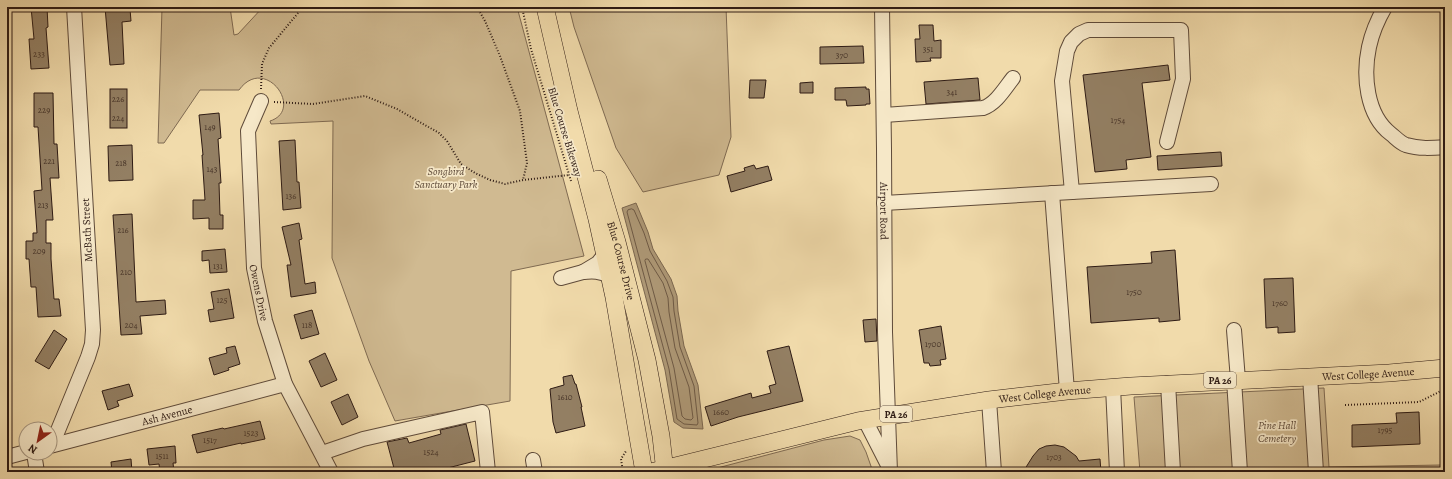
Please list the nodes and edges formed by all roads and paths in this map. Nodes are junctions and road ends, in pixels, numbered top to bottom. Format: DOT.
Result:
graph roads {
  1 [pos="74,7"];
  2 [pos="303,7"];
  3 [pos="477,7"];
  4 [pos="522,7"];
  5 [pos="545,7"];
  6 [pos="882,7"];
  7 [pos="1385,7"];
  8 [pos="557,54"];
  9 [pos="1013,78"];
  10 [pos="261,101"];
  11 [pos="884,115"];
  12 [pos="1168,142"];
  13 [pos="1445,148"];
  14 [pos="569,175"];
  15 [pos="523,180"];
  16 [pos="571,181"];
  17 [pos="1211,184"];
  18 [pos="1072,192"];
  19 [pos="1052,193"];
  20 [pos="884,203"];
  21 [pos="605,254"];
  22 [pos="583,272"];
  23 [pos="610,276"];
  24 [pos="561,278"];
  25 [pos="1234,330"];
  26 [pos="1445,368"];
  27 [pos="1310,376"];
  28 [pos="1236,380"];
  29 [pos="1168,383"];
  30 [pos="285,384"];
  31 [pos="1113,387"];
  32 [pos="1445,389"];
  33 [pos="1067,391"];
  34 [pos="989,400"];
  35 [pos="1345,405"];
  36 [pos="888,416"];
  37 [pos="865,420"];
  38 [pos="58,428"];
  39 [pos="58,443"];
  40 [pos="7,445"];
  41 [pos="322,453"];
  42 [pos="18,455"];
  43 [pos="621,459"];
  44 [pos="35,461"];
  45 [pos="890,470"];
  46 [pos="660,471"];
  47 [pos="36,472"];
  48 [pos="331,472"];
  49 [pos="488,472"];
  50 [pos="622,472"];
  51 [pos="644,472"];
  52 [pos="994,472"];
  53 [pos="1117,472"];
  54 [pos="1174,472"];
  55 [pos="1240,472"];
  56 [pos="1316,472"];
  1 -- 38 [label="street, McBath Street"];
  2 -- 10 [label="path"];
  3 -- 15 [label="path"];
  4 -- 14 [label="path, Blue Course Bikeway"];
  5 -- 8 [label="main road, Blue Course Drive"];
  6 -- 11 [label="street, Airport Road"];
  7 -- 13 [label="street"];
  8 -- 21 [label="main road, Blue Course Drive"];
  8 -- 46 [label="main road, Blue Course Drive"];
  9 -- 11 [label="street"];
  10 -- 15 [label="path"];
  10 -- 30 [label="street, Owens Drive"];
  11 -- 20 [label="street, Airport Road"];
  12 -- 18 [label="street"];
  14 -- 15 [label="path"];
  14 -- 16 [label="path, Blue Course Bikeway"];
  17 -- 18 [label="street"];
  18 -- 19 [label="street"];
  19 -- 20 [label="street"];
  19 -- 33 [label="street"];
  20 -- 36 [label="street, Airport Road"];
  21 -- 22 [label="street"];
  21 -- 23 [label="main road, Blue Course Drive"];
  22 -- 23 [label="street"];
  22 -- 24 [label="street"];
  23 -- 51 [label="main road, Blue Course Drive"];
  25 -- 28 [label="street"];
  26 -- 27 [label="main road, West College Avenue / PA 26"];
  27 -- 28 [label="main road, West College Avenue / PA 26"];
  27 -- 56 [label="street"];
  28 -- 29 [label="main road, West College Avenue / PA 26"];
  28 -- 55 [label="street"];
  29 -- 31 [label="main road, West College Avenue / PA 26"];
  29 -- 54 [label="street"];
  30 -- 39 [label="street, Ash Avenue"];
  30 -- 41 [label="street, Owens Drive"];
  31 -- 33 [label="main road, West College Avenue / PA 26"];
  31 -- 53 [label="street"];
  32 -- 35 [label="path"];
  33 -- 34 [label="main road, West College Avenue / PA 26"];
  34 -- 36 [label="main road, West College Avenue / PA 26"];
  34 -- 52 [label="street"];
  36 -- 37 [label="main road, West College Avenue / PA 26"];
  36 -- 45 [label="street, Airport Road"];
  37 -- 45 [label="street"];
  37 -- 46 [label="main road, West College Avenue / PA 26"];
  40 -- 42 [label="street"];
  41 -- 48 [label="street, Owens Drive"];
  41 -- 49 [label="street"];
  43 -- 50 [label="path"];
  44 -- 47 [label="street"];
}
